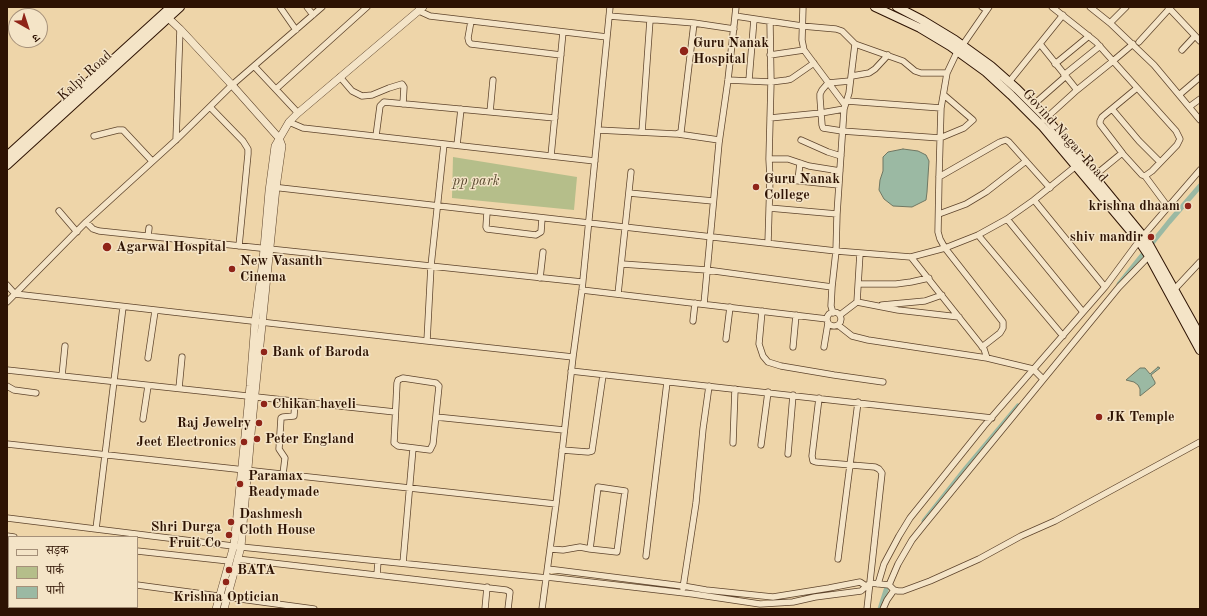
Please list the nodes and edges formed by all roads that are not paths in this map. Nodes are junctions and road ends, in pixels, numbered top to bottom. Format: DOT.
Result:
graph roads {
  1 [pos="280,7"];
  2 [pos="307,7"];
  3 [pos="322,7"];
  4 [pos="367,7"];
  5 [pos="610,7"];
  6 [pos="736,7"];
  7 [pos="803,7"];
  8 [pos="875,7"];
  9 [pos="897,7"];
  10 [pos="1052,7"];
  11 [pos="1090,7"];
  12 [pos="1126,7"];
  13 [pos="176,8"];
  14 [pos="986,8"];
  15 [pos="1168,8"];
  16 [pos="421,9"];
  17 [pos="312,15"];
  18 [pos="1063,15"];
  19 [pos="166,16"];
  20 [pos="609,16"];
  21 [pos="735,16"];
  22 [pos="754,19"];
  23 [pos="650,20"];
  24 [pos="471,21"];
  25 [pos="770,22"];
  26 [pos="694,23"];
  27 [pos="1110,23"];
  28 [pos="802,26"];
  29 [pos="180,29"];
  30 [pos="734,29"];
  31 [pos="296,30"];
  32 [pos="563,32"];
  33 [pos="607,36"];
  34 [pos="1089,36"];
  35 [pos="1195,36"];
  36 [pos="1140,42"];
  37 [pos="1200,42"];
  38 [pos="855,44"];
  39 [pos="1040,44"];
  40 [pos="1133,44"];
  41 [pos="1100,46"];
  42 [pos="960,49"];
  43 [pos="804,50"];
  44 [pos="1182,50"];
  45 [pos="561,55"];
  46 [pos="770,55"];
  47 [pos="888,55"];
  48 [pos="1113,61"];
  49 [pos="814,63"];
  50 [pos="1056,64"];
  51 [pos="254,66"];
  52 [pos="947,73"];
  53 [pos="1065,75"];
  54 [pos="340,77"];
  55 [pos="1200,77"];
  56 [pos="851,78"];
  57 [pos="493,80"];
  58 [pos="728,80"];
  59 [pos="749,80"];
  60 [pos="771,82"];
  61 [pos="1009,82"];
  62 [pos="828,83"];
  63 [pos="232,85"];
  64 [pos="1137,88"];
  65 [pos="276,89"];
  66 [pos="1077,90"];
  67 [pos="944,95"];
  68 [pos="1179,95"];
  69 [pos="1200,99"];
  70 [pos="404,104"];
  71 [pos="845,105"];
  72 [pos="1033,105"];
  73 [pos="210,107"];
  74 [pos="1189,107"];
  75 [pos="941,108"];
  76 [pos="461,109"];
  77 [pos="1112,109"];
  78 [pos="490,112"];
  79 [pos="298,113"];
  80 [pos="821,113"];
  81 [pos="555,118"];
  82 [pos="770,118"];
  83 [pos="1200,120"];
  84 [pos="1043,121"];
  85 [pos="289,122"];
  86 [pos="598,130"];
  87 [pos="842,131"];
  88 [pos="642,132"];
  89 [pos="678,134"];
  90 [pos="94,136"];
  91 [pos="376,136"];
  92 [pos="279,138"];
  93 [pos="940,138"];
  94 [pos="176,140"];
  95 [pos="720,140"];
  96 [pos="801,140"];
  97 [pos="444,144"];
  98 [pos="457,145"];
  99 [pos="1122,153"];
  100 [pos="7,156"];
  101 [pos="551,156"];
  102 [pos="841,156"];
  103 [pos="769,159"];
  104 [pos="152,161"];
  105 [pos="594,161"];
  106 [pos="1026,161"];
  107 [pos="1160,162"];
  108 [pos="800,163"];
  109 [pos="7,165"];
  110 [pos="1076,166"];
  111 [pos="1200,170"];
  112 [pos="840,171"];
  113 [pos="631,172"];
  114 [pos="1094,176"];
  115 [pos="1145,176"];
  116 [pos="939,177"];
  117 [pos="770,178"];
  118 [pos="798,180"];
  119 [pos="840,185"];
  120 [pos="273,188"];
  121 [pos="1050,188"];
  122 [pos="629,193"];
  123 [pos="1034,200"];
  124 [pos="713,201"];
  125 [pos="438,207"];
  126 [pos="1168,207"];
  127 [pos="769,208"];
  128 [pos="59,211"];
  129 [pos="487,212"];
  130 [pos="837,214"];
  131 [pos="938,214"];
  132 [pos="542,218"];
  133 [pos="1007,219"];
  134 [pos="86,222"];
  135 [pos="588,223"];
  136 [pos="149,228"];
  137 [pos="626,228"];
  138 [pos="77,232"];
  139 [pos="978,235"];
  140 [pos="148,236"];
  141 [pos="711,237"];
  142 [pos="768,243"];
  143 [pos="239,246"];
  144 [pos="1146,246"];
  145 [pos="945,248"];
  146 [pos="266,249"];
  147 [pos="836,250"];
  148 [pos="544,252"];
  149 [pos="860,253"];
  150 [pos="912,257"];
  151 [pos="1200,262"];
  152 [pos="622,264"];
  153 [pos="431,266"];
  154 [pos="707,270"];
  155 [pos="540,278"];
  156 [pos="929,278"];
  157 [pos="582,282"];
  158 [pos="858,284"];
  159 [pos="7,285"];
  160 [pos="1105,286"];
  161 [pos="832,287"];
  162 [pos="582,290"];
  163 [pos="1172,292"];
  164 [pos="15,294"];
  165 [pos="618,294"];
  166 [pos="942,295"];
  167 [pos="7,302"];
  168 [pos="858,302"];
  169 [pos="695,303"];
  170 [pos="704,304"];
  171 [pos="876,306"];
  172 [pos="124,307"];
  173 [pos="730,307"];
  174 [pos="155,311"];
  175 [pos="762,311"];
  176 [pos="1083,312"];
  177 [pos="833,313"];
  178 [pos="796,315"];
  179 [pos="840,315"];
  180 [pos="960,317"];
  181 [pos="693,321"];
  182 [pos="828,321"];
  183 [pos="255,322"];
  184 [pos="263,322"];
  185 [pos="838,325"];
  186 [pos="1063,336"];
  187 [pos="1200,336"];
  188 [pos="726,339"];
  189 [pos="427,341"];
  190 [pos="65,346"];
  191 [pos="793,347"];
  192 [pos="824,347"];
  193 [pos="982,347"];
  194 [pos="1200,350"];
  195 [pos="182,357"];
  196 [pos="572,357"];
  197 [pos="148,358"];
  198 [pos="987,358"];
  199 [pos="7,370"];
  200 [pos="1033,370"];
  201 [pos="571,371"];
  202 [pos="603,374"];
  203 [pos="62,376"];
  204 [pos="1043,379"];
  205 [pos="115,382"];
  206 [pos="668,382"];
  207 [pos="884,382"];
  208 [pos="7,386"];
  209 [pos="148,386"];
  210 [pos="709,386"];
  211 [pos="179,388"];
  212 [pos="735,389"];
  213 [pos="768,392"];
  214 [pos="36,393"];
  215 [pos="793,395"];
  216 [pos="252,396"];
  217 [pos="819,398"];
  218 [pos="295,401"];
  219 [pos="858,402"];
  220 [pos="395,412"];
  221 [pos="436,417"];
  222 [pos="992,418"];
  223 [pos="143,419"];
  224 [pos="564,430"];
  225 [pos="1200,442"];
  226 [pos="733,443"];
  227 [pos="7,444"];
  228 [pos="761,445"];
  229 [pos="413,448"];
  230 [pos="562,450"];
  231 [pos="788,454"];
  232 [pos="105,455"];
  233 [pos="850,464"];
  234 [pos="245,470"];
  235 [pos="283,474"];
  236 [pos="410,488"];
  237 [pos="556,504"];
  238 [pos="7,518"];
  239 [pos="96,529"];
  240 [pos="237,546"];
  241 [pos="550,549"];
  242 [pos="590,549"];
  243 [pos="138,551"];
  244 [pos="646,556"];
  245 [pos="237,559"];
  246 [pos="838,559"];
  247 [pos="229,561"];
  248 [pos="378,561"];
  249 [pos="403,563"];
  250 [pos="548,569"];
  251 [pos="377,575"];
  252 [pos="547,578"];
  253 [pos="878,584"];
  254 [pos="889,584"];
  255 [pos="138,585"];
  256 [pos="868,585"];
  257 [pos="683,586"];
  258 [pos="487,587"];
  259 [pos="894,590"];
  260 [pos="682,592"];
  261 [pos="219,596"];
  262 [pos="227,597"];
  263 [pos="216,609"];
  264 [pos="224,609"];
  265 [pos="314,609"];
  266 [pos="485,609"];
  267 [pos="508,609"];
  268 [pos="542,609"];
  269 [pos="867,609"];
  270 [pos="883,609"];
  1 -- 31 [label="street"];
  2 -- 17 [label="street"];
  3 -- 17 [label="street"];
  4 -- 65 [label="street"];
  5 -- 20 [label="street"];
  6 -- 21 [label="street"];
  7 -- 28 [label="street"];
  8 -- 42 [label="main road, Govind Nagar Road"];
  9 -- 42 [label="main road, Govind Nagar Road"];
  10 -- 18 [label="street"];
  11 -- 27 [label="street"];
  12 -- 27 [label="street"];
  13 -- 19 [label="main road, Kalpi Road"];
  14 -- 42 [label="street"];
  15 -- 35 [label="street"];
  15 -- 36 [label="street"];
  16 -- 24 [label="street"];
  16 -- 54 [label="street"];
  17 -- 31 [label="street"];
  18 -- 34 [label="street"];
  18 -- 39 [label="street"];
  19 -- 29 [label="street"];
  19 -- 100 [label="main road, Kalpi Road"];
  19 -- 109 [label="main road, Kalpi Road"];
  20 -- 23 [label="street"];
  20 -- 33 [label="street"];
  21 -- 22 [label="street"];
  21 -- 30 [label="street"];
  22 -- 25 [label="street"];
  22 -- 59 [label="street"];
  23 -- 26 [label="street"];
  23 -- 88 [label="street"];
  24 -- 32 [label="street"];
  24 -- 45 [label="street"];
  25 -- 28 [label="street"];
  25 -- 46 [label="street"];
  26 -- 30 [label="street"];
  26 -- 89 [label="street"];
  27 -- 40 [label="street"];
  28 -- 38 [label="street"];
  28 -- 43 [label="street"];
  29 -- 63 [label="street"];
  29 -- 94 [label="street"];
  30 -- 58 [label="street"];
  31 -- 51 [label="street"];
  32 -- 33 [label="street"];
  32 -- 45 [label="street"];
  33 -- 86 [label="street"];
  34 -- 41 [label="street"];
  34 -- 50 [label="street"];
  35 -- 37 [label="street"];
  35 -- 44 [label="street"];
  38 -- 47 [label="street"];
  38 -- 56 [label="street"];
  39 -- 50 [label="street"];
  39 -- 61 [label="street"];
  40 -- 48 [label="street"];
  40 -- 68 [label="street"];
  41 -- 48 [label="street"];
  41 -- 53 [label="street"];
  42 -- 52 [label="street"];
  42 -- 61 [label="main road, Govind Nagar Road"];
  42 -- 84 [label="main road, Govind Nagar Road"];
  43 -- 46 [label="street"];
  43 -- 49 [label="street"];
  45 -- 81 [label="street"];
  46 -- 60 [label="street"];
  47 -- 52 [label="street"];
  47 -- 56 [label="street"];
  48 -- 64 [label="street"];
  48 -- 66 [label="street"];
  49 -- 60 [label="street"];
  49 -- 62 [label="street"];
  50 -- 53 [label="street"];
  51 -- 63 [label="street"];
  51 -- 65 [label="street"];
  52 -- 67 [label="street"];
  53 -- 66 [label="street"];
  53 -- 72 [label="street"];
  54 -- 70 [label="street"];
  54 -- 79 [label="street"];
  55 -- 68 [label="street"];
  56 -- 62 [label="street"];
  56 -- 71 [label="street"];
  57 -- 78 [label="street"];
  58 -- 59 [label="street"];
  58 -- 95 [label="street"];
  59 -- 60 [label="street"];
  60 -- 82 [label="street"];
  61 -- 72 [label="main road, Govind Nagar Road"];
  62 -- 71 [label="street"];
  62 -- 80 [label="street"];
  63 -- 73 [label="street"];
  63 -- 92 [label="street"];
  64 -- 77 [label="street"];
  64 -- 107 [label="street"];
  65 -- 79 [label="street"];
  66 -- 84 [label="street"];
  67 -- 75 [label="street"];
  67 -- 93 [label="street"];
  68 -- 74 [label="street"];
  69 -- 74 [label="street"];
  70 -- 76 [label="street"];
  70 -- 91 [label="street"];
  71 -- 75 [label="street"];
  71 -- 80 [label="street"];
  71 -- 87 [label="street"];
  72 -- 84 [label="main road, Govind Nagar Road"];
  73 -- 94 [label="street"];
  73 -- 143 [label="street"];
  74 -- 83 [label="street"];
  75 -- 93 [label="street"];
  76 -- 78 [label="street"];
  76 -- 98 [label="street"];
  77 -- 99 [label="street"];
  77 -- 107 [label="street"];
  78 -- 81 [label="street"];
  79 -- 85 [label="street"];
  80 -- 82 [label="street"];
  80 -- 87 [label="street"];
  81 -- 101 [label="street"];
  82 -- 103 [label="street"];
  84 -- 110 [label="main road, Govind Nagar Road"];
  84 -- 114 [label="main road, Govind Nagar Road"];
  85 -- 91 [label="street"];
  85 -- 92 [label="street"];
  86 -- 88 [label="street"];
  86 -- 105 [label="street"];
  87 -- 93 [label="street"];
  87 -- 102 [label="street"];
  88 -- 89 [label="street"];
  89 -- 95 [label="street"];
  90 -- 104 [label="street"];
  91 -- 97 [label="street"];
  92 -- 120 [label="street"];
  93 -- 116 [label="street"];
  94 -- 104 [label="street"];
  95 -- 124 [label="street"];
  96 -- 102 [label="street"];
  97 -- 98 [label="street"];
  97 -- 125 [label="street"];
  98 -- 101 [label="street"];
  99 -- 114 [label="street"];
  99 -- 115 [label="street"];
  101 -- 105 [label="street"];
  102 -- 112 [label="street"];
  103 -- 108 [label="street"];
  103 -- 117 [label="street"];
  104 -- 134 [label="street"];
  105 -- 135 [label="street"];
  106 -- 116 [label="street"];
  106 -- 121 [label="street"];
  106 -- 131 [label="street"];
  107 -- 115 [label="street"];
  108 -- 112 [label="street"];
  108 -- 118 [label="street"];
  110 -- 121 [label="street"];
  110 -- 144 [label="main road, Govind Nagar Road"];
  111 -- 126 [label="street"];
  112 -- 119 [label="street"];
  113 -- 122 [label="street"];
  114 -- 144 [label="main road, Govind Nagar Road"];
  115 -- 126 [label="street"];
  116 -- 131 [label="street"];
  117 -- 118 [label="street"];
  117 -- 127 [label="street"];
  118 -- 119 [label="street"];
  119 -- 130 [label="street"];
  120 -- 125 [label="street"];
  120 -- 146 [label="street"];
  121 -- 123 [label="street"];
  122 -- 124 [label="street"];
  122 -- 137 [label="street"];
  123 -- 133 [label="street"];
  123 -- 160 [label="street"];
  124 -- 141 [label="street"];
  125 -- 129 [label="street"];
  125 -- 153 [label="street"];
  126 -- 144 [label="street"];
  127 -- 130 [label="street"];
  127 -- 142 [label="street"];
  128 -- 138 [label="street"];
  129 -- 132 [label="street"];
  129 -- 132 [label="street"];
  130 -- 147 [label="street"];
  131 -- 145 [label="street"];
  132 -- 135 [label="street"];
  133 -- 139 [label="street"];
  133 -- 176 [label="street"];
  134 -- 138 [label="street"];
  134 -- 140 [label="street"];
  135 -- 137 [label="street"];
  135 -- 157 [label="street"];
  136 -- 140 [label="street"];
  137 -- 141 [label="street"];
  137 -- 152 [label="street"];
  138 -- 164 [label="street"];
  139 -- 145 [label="street"];
  139 -- 186 [label="street"];
  140 -- 143 [label="street"];
  141 -- 142 [label="street"];
  141 -- 154 [label="street"];
  142 -- 147 [label="street"];
  143 -- 146 [label="street"];
  144 -- 160 [label="street"];
  144 -- 163 [label="main road"];
  144 -- 204 [label="street"];
  145 -- 150 [label="street"];
  145 -- 193 [label="street"];
  146 -- 153 [label="street"];
  146 -- 183 [label="street"];
  146 -- 184 [label="street"];
  147 -- 149 [label="street"];
  147 -- 161 [label="street"];
  148 -- 155 [label="street"];
  149 -- 150 [label="street"];
  149 -- 158 [label="street"];
  150 -- 156 [label="street"];
  151 -- 163 [label="street"];
  152 -- 154 [label="street"];
  152 -- 165 [label="street"];
  153 -- 155 [label="street"];
  153 -- 189 [label="street"];
  154 -- 161 [label="street"];
  154 -- 170 [label="street"];
  155 -- 157 [label="street"];
  156 -- 158 [label="street"];
  156 -- 166 [label="street"];
  157 -- 162 [label="street"];
  158 -- 168 [label="street"];
  159 -- 164 [label="street"];
  160 -- 176 [label="street"];
  161 -- 177 [label="street"];
  162 -- 165 [label="street"];
  162 -- 196 [label="street"];
  163 -- 187 [label="main road"];
  163 -- 194 [label="main road"];
  164 -- 167 [label="street"];
  164 -- 172 [label="street"];
  165 -- 169 [label="street"];
  166 -- 171 [label="street"];
  166 -- 180 [label="street"];
  168 -- 171 [label="street"];
  168 -- 179 [label="street"];
  169 -- 170 [label="street"];
  169 -- 181 [label="street"];
  170 -- 173 [label="street"];
  171 -- 180 [label="street"];
  172 -- 174 [label="street"];
  172 -- 205 [label="street"];
  173 -- 175 [label="street"];
  173 -- 188 [label="street"];
  174 -- 183 [label="street"];
  174 -- 197 [label="street"];
  175 -- 178 [label="street"];
  175 -- 207 [label="street"];
  176 -- 186 [label="street"];
  177 -- 179 [label="street"];
  177 -- 182 [label="street"];
  178 -- 182 [label="street"];
  178 -- 191 [label="street"];
  179 -- 185 [label="street"];
  180 -- 193 [label="street"];
  182 -- 185 [label="street"];
  182 -- 192 [label="street"];
  183 -- 184 [label="street"];
  183 -- 216 [label="street"];
  184 -- 189 [label="street"];
  184 -- 216 [label="street"];
  185 -- 198 [label="street"];
  186 -- 200 [label="street"];
  189 -- 196 [label="street"];
  190 -- 203 [label="street"];
  193 -- 198 [label="street"];
  195 -- 211 [label="street"];
  196 -- 201 [label="street"];
  198 -- 200 [label="street"];
  199 -- 203 [label="street"];
  200 -- 204 [label="street"];
  200 -- 222 [label="street"];
  201 -- 202 [label="street"];
  201 -- 224 [label="street"];
  202 -- 206 [label="street"];
  202 -- 230 [label="street"];
  203 -- 205 [label="street"];
  204 -- 254 [label="street"];
  205 -- 209 [label="street"];
  205 -- 232 [label="street"];
  206 -- 210 [label="street"];
  206 -- 244 [label="street"];
  208 -- 214 [label="street"];
  209 -- 211 [label="street"];
  209 -- 223 [label="street"];
  210 -- 212 [label="street"];
  210 -- 257 [label="street"];
  211 -- 216 [label="street"];
  212 -- 213 [label="street"];
  212 -- 226 [label="street"];
  213 -- 215 [label="street"];
  213 -- 228 [label="street"];
  215 -- 217 [label="street"];
  215 -- 231 [label="street"];
  216 -- 218 [label="street"];
  216 -- 234 [label="street"];
  217 -- 219 [label="street"];
  217 -- 233 [label="street"];
  218 -- 220 [label="street"];
  218 -- 235 [label="street"];
  219 -- 222 [label="street"];
  219 -- 233 [label="street"];
  220 -- 221 [label="street"];
  220 -- 229 [label="street"];
  221 -- 224 [label="street"];
  221 -- 229 [label="street"];
  222 -- 253 [label="street"];
  224 -- 230 [label="street"];
  225 -- 259 [label="street"];
  227 -- 232 [label="street"];
  229 -- 236 [label="street"];
  230 -- 237 [label="street"];
  232 -- 234 [label="street"];
  232 -- 239 [label="street"];
  233 -- 246 [label="street"];
  233 -- 256 [label="street"];
  234 -- 235 [label="street"];
  234 -- 240 [label="street"];
  235 -- 236 [label="street"];
  236 -- 237 [label="street"];
  236 -- 249 [label="street"];
  237 -- 241 [label="street"];
  238 -- 239 [label="street"];
  239 -- 240 [label="street"];
  240 -- 245 [label="street"];
  240 -- 247 [label="street"];
  240 -- 248 [label="street"];
  241 -- 242 [label="street"];
  241 -- 250 [label="street"];
  242 -- 242 [label="street"];
  243 -- 247 [label="street"];
  245 -- 251 [label="street"];
  245 -- 262 [label="street"];
  247 -- 261 [label="street"];
  248 -- 249 [label="street"];
  248 -- 251 [label="street"];
  249 -- 252 [label="street"];
  250 -- 252 [label="street"];
  250 -- 257 [label="street"];
  251 -- 258 [label="street"];
  252 -- 260 [label="street"];
  252 -- 268 [label="street"];
  253 -- 254 [label="street"];
  253 -- 256 [label="street"];
  254 -- 259 [label="street"];
  255 -- 261 [label="street"];
  256 -- 257 [label="street"];
  256 -- 260 [label="street"];
  256 -- 269 [label="street"];
  257 -- 260 [label="street"];
  258 -- 266 [label="street"];
  258 -- 267 [label="street"];
  259 -- 270 [label="street"];
  261 -- 262 [label="street"];
  261 -- 263 [label="street"];
  262 -- 264 [label="street"];
  262 -- 265 [label="street"];
}
